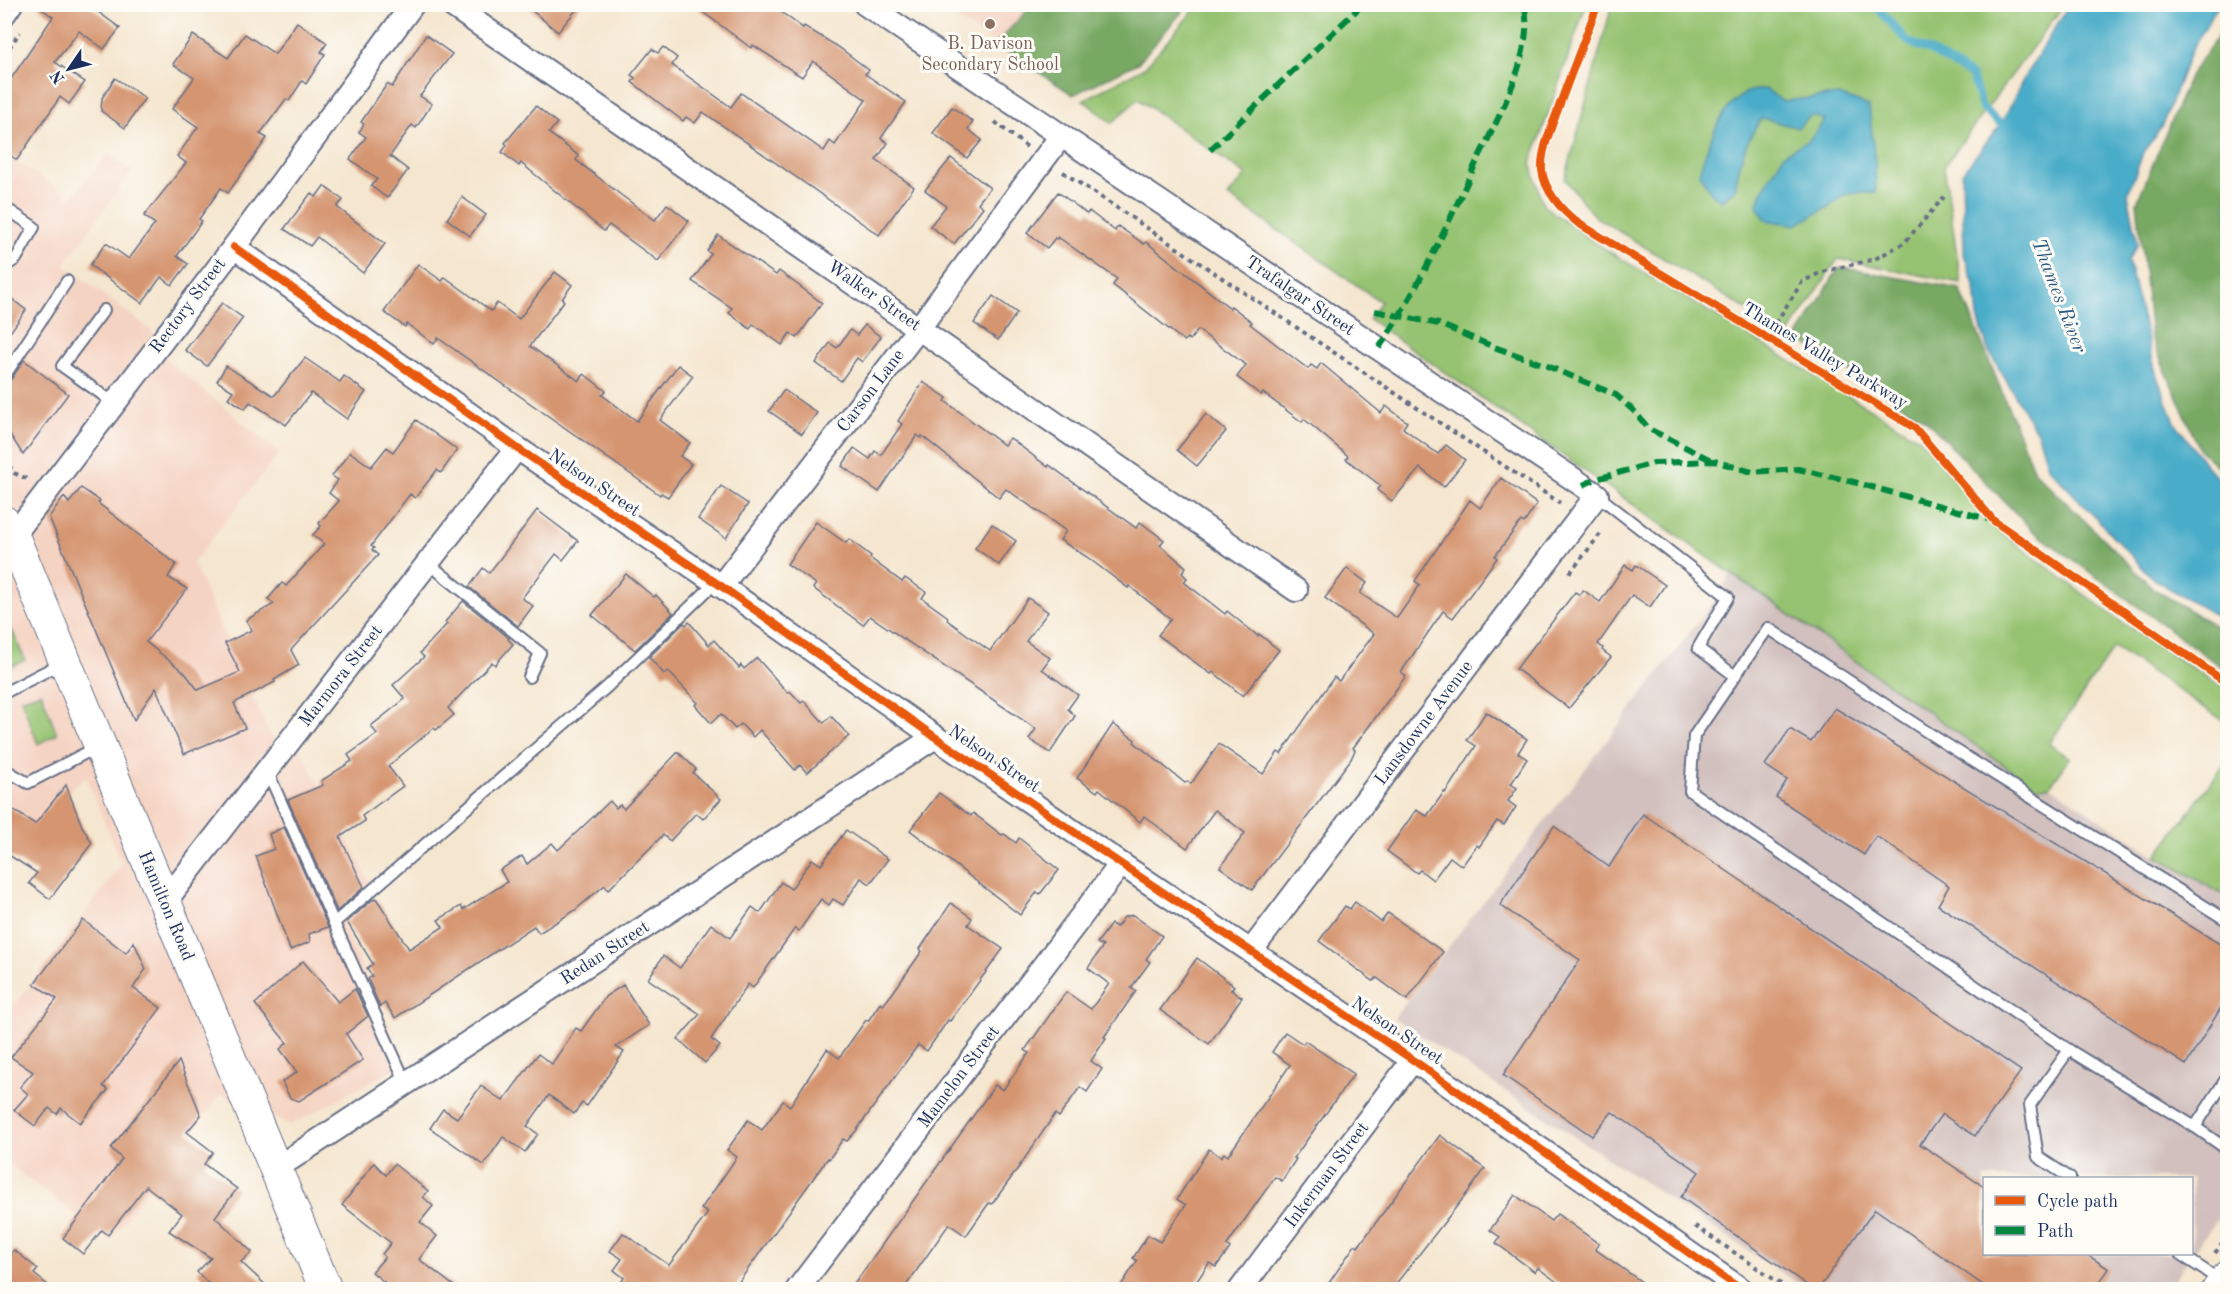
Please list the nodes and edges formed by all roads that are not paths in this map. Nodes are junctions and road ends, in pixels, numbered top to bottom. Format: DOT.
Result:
graph roads {
  1 [pos="11,4"];
  2 [pos="413,4"];
  3 [pos="450,4"];
  4 [pos="865,4"];
  5 [pos="4,14"];
  6 [pos="1061,136"];
  7 [pos="4,207"];
  8 [pos="234,247"];
  9 [pos="4,267"];
  10 [pos="67,280"];
  11 [pos="104,310"];
  12 [pos="919,328"];
  13 [pos="4,377"];
  14 [pos="114,403"];
  15 [pos="517,448"];
  16 [pos="1597,495"];
  17 [pos="7,535"];
  18 [pos="428,563"];
  19 [pos="719,584"];
  20 [pos="1296,590"];
  21 [pos="65,661"];
  22 [pos="1735,676"];
  23 [pos="528,678"];
  24 [pos="4,693"];
  25 [pos="935,737"];
  26 [pos="100,745"];
  27 [pos="4,769"];
  28 [pos="267,770"];
  29 [pos="1121,864"];
  30 [pos="164,903"];
  31 [pos="2228,921"];
  32 [pos="334,923"];
  33 [pos="1251,951"];
  34 [pos="2069,1050"];
  35 [pos="1413,1060"];
  36 [pos="2228,1076"];
  37 [pos="406,1083"];
  38 [pos="2195,1126"];
  39 [pos="2228,1150"];
  40 [pos="275,1169"];
  41 [pos="2067,1177"];
  42 [pos="2181,1255"];
  43 [pos="1717,1283"];
  44 [pos="2223,1283"];
  45 [pos="326,1290"];
  46 [pos="798,1290"];
  47 [pos="1240,1290"];
  48 [pos="1742,1290"];
  1 -- 5 [label="street"];
  2 -- 8 [label="street, Rectory Street"];
  3 -- 12 [label="street, Walker Street"];
  4 -- 6 [label="street, Trafalgar Street"];
  6 -- 12 [label="street, Carson Lane"];
  6 -- 16 [label="street, Trafalgar Street"];
  7 -- 9 [label="lane"];
  8 -- 14 [label="street, Rectory Street"];
  8 -- 15 [label="street, Nelson Street"];
  10 -- 13 [label="lane"];
  11 -- 14 [label="lane"];
  12 -- 19 [label="street, Carson Lane"];
  12 -- 20 [label="street, Walker Street"];
  14 -- 17 [label="street, Rectory Street"];
  15 -- 18 [label="street, Marmora Street"];
  15 -- 19 [label="street, Nelson Street"];
  16 -- 22 [label="lane, Trafalgar Street"];
  16 -- 33 [label="street, Lansdowne Avenue"];
  17 -- 21 [label="main road, Hamilton Road"];
  18 -- 23 [label="lane"];
  18 -- 28 [label="street, Marmora Street"];
  19 -- 25 [label="street, Nelson Street"];
  19 -- 32 [label="lane"];
  21 -- 24 [label="lane"];
  21 -- 26 [label="main road, Hamilton Road"];
  22 -- 31 [label="lane"];
  22 -- 34 [label="lane"];
  25 -- 29 [label="street, Nelson Street"];
  25 -- 37 [label="street, Redan Street"];
  26 -- 27 [label="lane"];
  26 -- 30 [label="main road, Hamilton Road"];
  28 -- 30 [label="street, Marmora Street"];
  28 -- 32 [label="lane"];
  29 -- 33 [label="street, Nelson Street"];
  29 -- 46 [label="street, Mamelon Street"];
  30 -- 40 [label="main road, Hamilton Road"];
  32 -- 37 [label="lane"];
  33 -- 35 [label="street, Nelson Street"];
  34 -- 38 [label="lane"];
  34 -- 41 [label="lane"];
  35 -- 43 [label="street, Nelson Street"];
  35 -- 47 [label="street, Inkerman Street"];
  36 -- 38 [label="lane"];
  37 -- 40 [label="street, Redan Street"];
  38 -- 39 [label="lane"];
  40 -- 45 [label="main road, Hamilton Road"];
  42 -- 44 [label="lane"];
  43 -- 48 [label="street, Nelson Street"];
}
